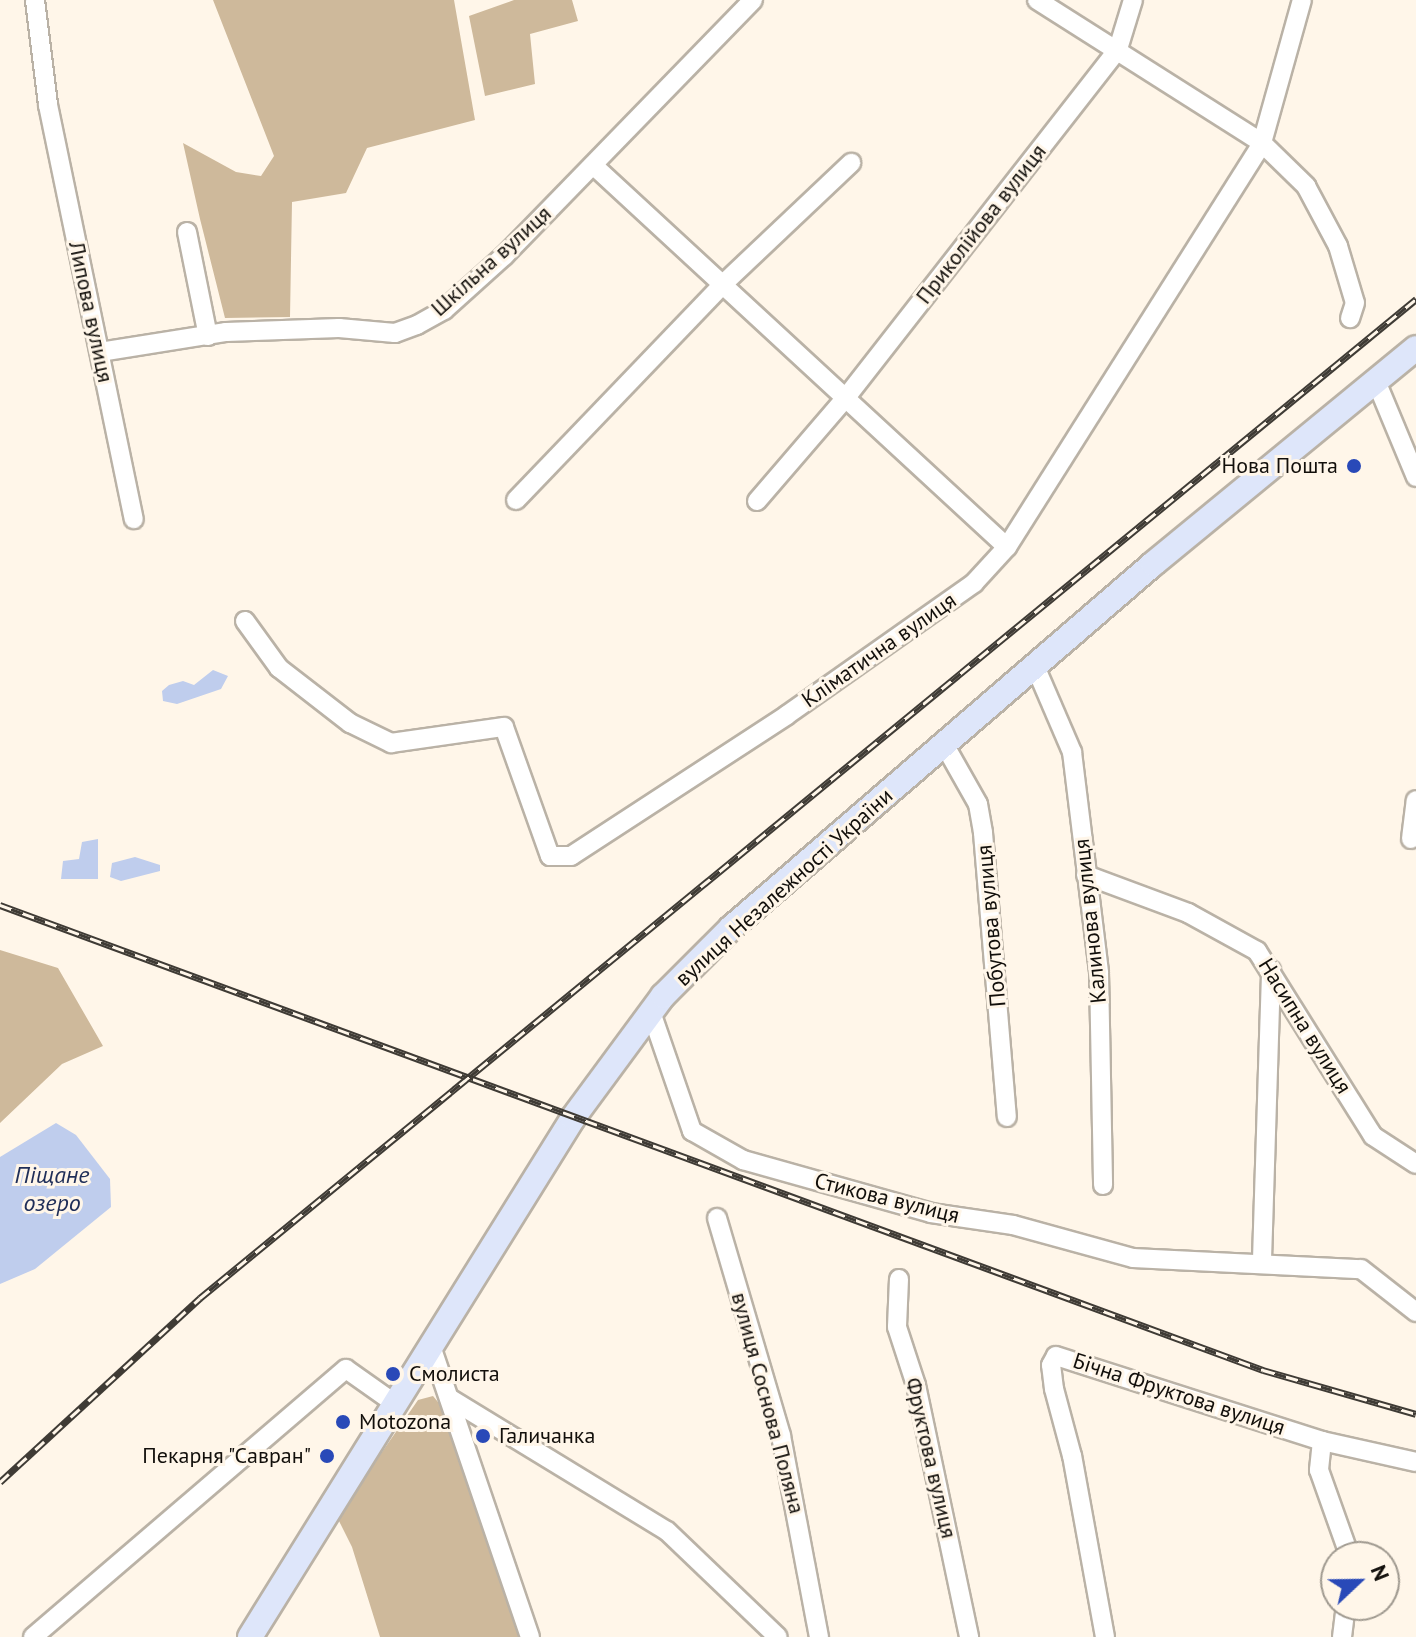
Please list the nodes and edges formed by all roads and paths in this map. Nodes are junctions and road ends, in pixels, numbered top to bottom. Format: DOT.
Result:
graph roads {
  1 [pos="35,0"];
  2 [pos="753,0"];
  3 [pos="1037,0"];
  4 [pos="1133,0"];
  5 [pos="1302,0"];
  6 [pos="1118,49"];
  7 [pos="1262,143"];
  8 [pos="851,163"];
  9 [pos="593,165"];
  10 [pos="187,232"];
  11 [pos="722,285"];
  12 [pos="1350,318"];
  13 [pos="208,336"];
  14 [pos="1416,348"];
  15 [pos="100,352"];
  16 [pos="1376,381"];
  17 [pos="844,400"];
  18 [pos="1416,477"];
  19 [pos="516,500"];
  20 [pos="757,501"];
  21 [pos="134,519"];
  22 [pos="1007,547"];
  23 [pos="245,621"];
  24 [pos="1035,666"];
  25 [pos="944,744"];
  26 [pos="1416,800"];
  27 [pos="1411,839"];
  28 [pos="1086,875"];
  29 [pos="1271,970"];
  30 [pos="651,1012"];
  31 [pos="1007,1117"];
  32 [pos="1416,1164"];
  33 [pos="1103,1185"];
  34 [pos="717,1218"];
  35 [pos="1262,1260"];
  36 [pos="899,1279"];
  37 [pos="1416,1312"];
  38 [pos="432,1349"];
  39 [pos="449,1398"];
  40 [pos="397,1405"];
  41 [pos="1322,1441"];
  42 [pos="1416,1462"];
  43 [pos="1344,1541"];
  44 [pos="33,1637"];
  45 [pos="250,1637"];
  46 [pos="530,1637"];
  47 [pos="778,1637"];
  48 [pos="819,1637"];
  49 [pos="969,1637"];
  50 [pos="1105,1637"];
  1 -- 15 [label="street, Липова вулиця"];
  2 -- 9 [label="street, Шкільна вулиця"];
  3 -- 6 [label="street"];
  4 -- 6 [label="street"];
  5 -- 7 [label="street, Кліматична вулиця"];
  6 -- 7 [label="street"];
  6 -- 17 [label="street, Приколійова вулиця"];
  7 -- 12 [label="street"];
  7 -- 22 [label="street, Кліматична вулиця"];
  8 -- 11 [label="street"];
  9 -- 11 [label="street"];
  9 -- 13 [label="street, Шкільна вулиця"];
  10 -- 13 [label="street"];
  11 -- 17 [label="street"];
  11 -- 19 [label="street"];
  13 -- 15 [label="street, Шкільна вулиця"];
  14 -- 16 [label="main road, вулиця Незалежності України"];
  15 -- 21 [label="street, Липова вулиця"];
  16 -- 18 [label="street"];
  16 -- 24 [label="main road, вулиця Незалежності України"];
  17 -- 20 [label="street, Приколійова вулиця"];
  17 -- 22 [label="street"];
  22 -- 23 [label="street, Кліматична вулиця"];
  24 -- 25 [label="main road, вулиця Незалежності України"];
  24 -- 28 [label="street, Калинова вулиця"];
  25 -- 30 [label="main road, вулиця Незалежності України"];
  25 -- 31 [label="street, Побутова вулиця"];
  26 -- 27 [label="street"];
  28 -- 29 [label="street, Насипна вулиця"];
  28 -- 33 [label="street, Калинова вулиця"];
  29 -- 32 [label="street, Насипна вулиця"];
  29 -- 35 [label="street"];
  30 -- 35 [label="street, Стикова вулиця"];
  30 -- 38 [label="main road, вулиця Незалежності України"];
  34 -- 48 [label="street, вулиця Соснова Поляна"];
  35 -- 37 [label="street, Стикова вулиця"];
  36 -- 49 [label="street, Фруктова вулиця"];
  38 -- 39 [label="street"];
  38 -- 40 [label="main road, вулиця Незалежності України"];
  39 -- 46 [label="street"];
  39 -- 47 [label="street"];
  40 -- 44 [label="street"];
  40 -- 45 [label="main road, вулиця Незалежності України"];
  41 -- 42 [label="street"];
  41 -- 43 [label="street"];
  41 -- 50 [label="street, Бічна Фруктова вулиця"];
}
